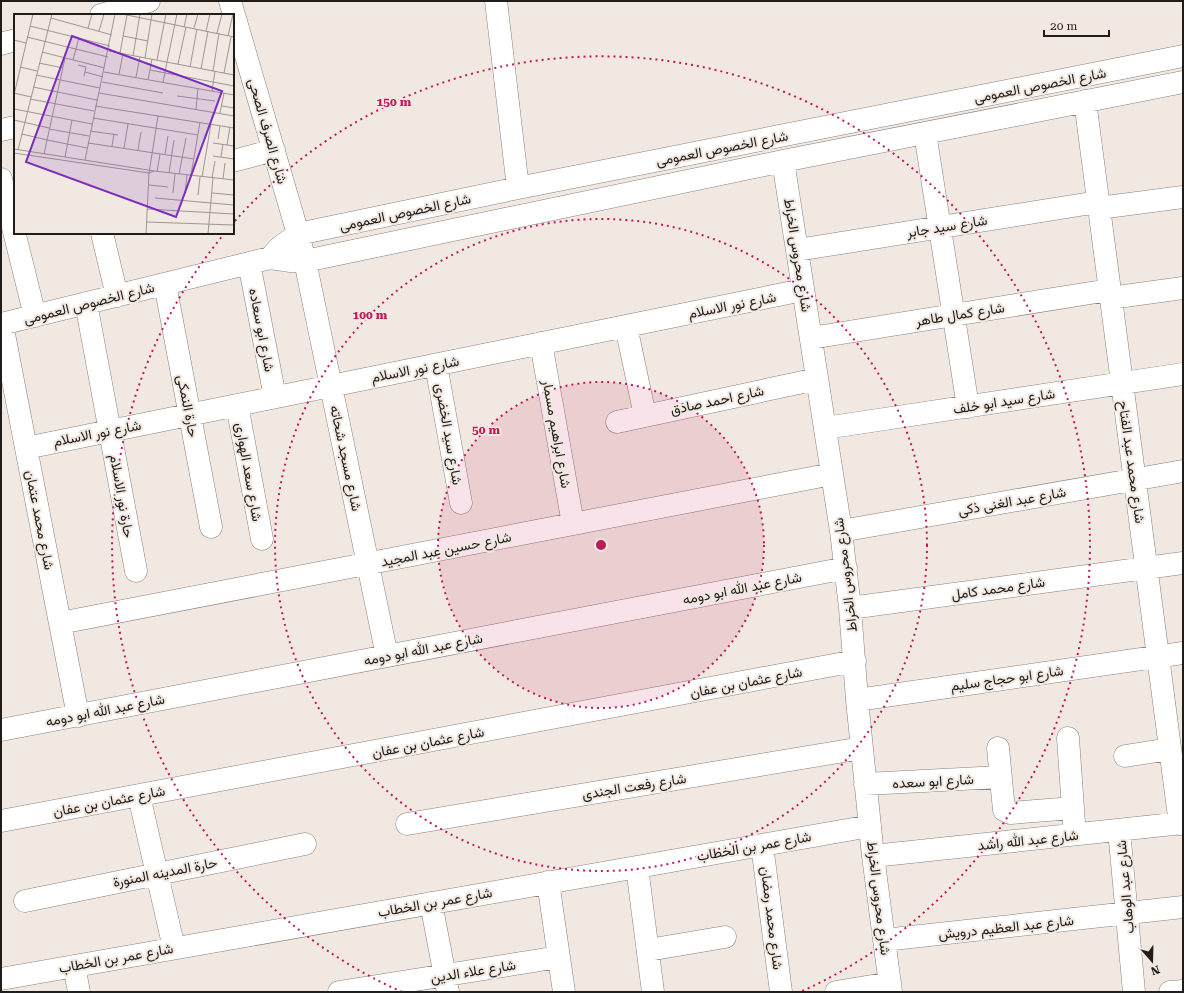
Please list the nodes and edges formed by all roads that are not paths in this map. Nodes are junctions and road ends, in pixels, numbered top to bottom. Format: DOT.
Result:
graph roads {
  1 [pos="149,1"];
  2 [pos="230,1"];
  3 [pos="496,1"];
  4 [pos="104,14"];
  5 [pos="234,14"];
  6 [pos="234,15"];
  7 [pos="14,40"];
  8 [pos="1,44"];
  9 [pos="1183,56"];
  10 [pos="1183,82"];
  11 [pos="1084,101"];
  12 [pos="14,127"];
  13 [pos="1,130"];
  14 [pos="924,133"];
  15 [pos="274,150"];
  16 [pos="234,161"];
  17 [pos="783,161"];
  18 [pos="1,179"];
  19 [pos="518,188"];
  20 [pos="1183,198"];
  21 [pos="1098,205"];
  22 [pos="13,220"];
  23 [pos="940,228"];
  24 [pos="16,234"];
  25 [pos="102,234"];
  26 [pos="298,234"];
  27 [pos="797,250"];
  28 [pos="270,258"];
  29 [pos="305,260"];
  30 [pos="249,263"];
  31 [pos="165,284"];
  32 [pos="1183,288"];
  33 [pos="803,290"];
  34 [pos="1110,294"];
  35 [pos="117,296"];
  36 [pos="86,303"];
  37 [pos="953,315"];
  38 [pos="35,316"];
  39 [pos="2,324"];
  40 [pos="626,326"];
  41 [pos="811,338"];
  42 [pos="541,343"];
  43 [pos="436,365"];
  44 [pos="1183,374"];
  45 [pos="817,379"];
  46 [pos="1122,383"];
  47 [pos="331,386"];
  48 [pos="275,397"];
  49 [pos="237,405"];
  50 [pos="968,407"];
  51 [pos="190,415"];
  52 [pos="645,416"];
  53 [pos="618,422"];
  54 [pos="825,428"];
  55 [pos="110,430"];
  56 [pos="26,448"];
  57 [pos="1183,471"];
  58 [pos="832,474"];
  59 [pos="1134,479"];
  60 [pos="460,503"];
  61 [pos="573,524"];
  62 [pos="212,527"];
  63 [pos="841,531"];
  64 [pos="262,539"];
  65 [pos="1183,563"];
  66 [pos="368,564"];
  67 [pos="846,568"];
  68 [pos="1146,568"];
  69 [pos="136,571"];
  70 [pos="850,608"];
  71 [pos="60,623"];
  72 [pos="1183,653"];
  73 [pos="387,656"];
  74 [pos="1158,657"];
  75 [pos="854,662"];
  76 [pos="857,700"];
  77 [pos="78,716"];
  78 [pos="1,730"];
  79 [pos="1068,738"];
  80 [pos="1174,746"];
  81 [pos="862,748"];
  82 [pos="998,748"];
  83 [pos="1125,756"];
  84 [pos="1000,777"];
  85 [pos="865,784"];
  86 [pos="139,796"];
  87 [pos="1073,808"];
  88 [pos="1,821"];
  89 [pos="1181,823"];
  90 [pos="407,824"];
  91 [pos="870,826"];
  92 [pos="1119,830"];
  93 [pos="1075,835"];
  94 [pos="305,844"];
  95 [pos="762,845"];
  96 [pos="873,856"];
  97 [pos="637,867"];
  98 [pos="157,874"];
  99 [pos="548,882"];
  100 [pos="25,901"];
  101 [pos="431,903"];
  102 [pos="1183,907"];
  103 [pos="1127,913"];
  104 [pos="725,937"];
  105 [pos="884,940"];
  106 [pos="174,948"];
  107 [pos="648,950"];
  108 [pos="559,957"];
  109 [pos="74,966"];
  110 [pos="1,979"];
  111 [pos="446,984"];
  112 [pos="891,988"];
  113 [pos="1183,991"];
  114 [pos="79,992"];
  115 [pos="339,992"];
  116 [pos="564,992"];
  117 [pos="653,992"];
  118 [pos="781,992"];
  119 [pos="836,992"];
  120 [pos="1134,992"];
  121 [pos="1170,992"];
  1 -- 4 [label="street"];
  2 -- 5 [label="street, شارع الصرف الصحى"];
  3 -- 19 [label="street"];
  6 -- 15 [label="street, شارع الصرف الصحى"];
  7 -- 8 [label="street"];
  9 -- 19 [label="street, شارع الخصوص العمومى"];
  10 -- 11 [label="street, شارع الخصوص العمومى"];
  11 -- 14 [label="street, شارع الخصوص العمومى"];
  11 -- 21 [label="street, شارع محمد عبد الفتاح"];
  12 -- 13 [label="street"];
  14 -- 17 [label="street, شارع الخصوص العمومى"];
  14 -- 23 [label="street"];
  15 -- 16 [label="street"];
  15 -- 26 [label="street, شارع الصرف الصحى"];
  17 -- 27 [label="street, شارع محروس الخراط"];
  17 -- 29 [label="street, شارع الخصوص العمومى"];
  18 -- 22 [label="street"];
  19 -- 26 [label="street, شارع الخصوص العمومى"];
  20 -- 21 [label="street, شارع سيد جابر"];
  21 -- 23 [label="street, شارع سيد جابر"];
  21 -- 34 [label="street, شارع محمد عبد الفتاح"];
  23 -- 27 [label="street, شارع سيد جابر"];
  23 -- 37 [label="street"];
  24 -- 38 [label="street"];
  25 -- 35 [label="street"];
  26 -- 28 [label="street, شارع الخصوص العمومى"];
  26 -- 29 [label="street, شارع الصرف الصحى"];
  27 -- 33 [label="street, شارع محروس الخراط"];
  28 -- 29 [label="street, شارع الخصوص العمومى"];
  28 -- 30 [label="street, شارع الخصوص العمومى"];
  29 -- 47 [label="street, شارع مسجد شحاته"];
  30 -- 31 [label="street, شارع الخصوص العمومى"];
  30 -- 48 [label="street, شارع ابو سعاده"];
  31 -- 35 [label="street, شارع الخصوص العمومى"];
  31 -- 51 [label="street, حارة النمكى"];
  32 -- 34 [label="street, شارع كمال طاهر"];
  33 -- 40 [label="street, شارع نور الاسلام"];
  33 -- 41 [label="street, شارع محروس الخراط"];
  34 -- 37 [label="street, شارع كمال طاهر"];
  34 -- 46 [label="street, شارع محمد عبد الفتاح"];
  35 -- 36 [label="street, شارع الخصوص العمومى"];
  36 -- 38 [label="street, شارع الخصوص العمومى"];
  36 -- 55 [label="street, حارة نور الاسلام"];
  37 -- 41 [label="street, شارع كمال طاهر"];
  37 -- 50 [label="street"];
  38 -- 39 [label="street, شارع الخصوص العمومى"];
  39 -- 56 [label="street, شارع محمد عتمان"];
  40 -- 42 [label="street, شارع نور الاسلام"];
  40 -- 52 [label="street"];
  41 -- 45 [label="street, شارع محروس الخراط"];
  42 -- 43 [label="street, شارع نور الاسلام"];
  42 -- 61 [label="street, شارع ابراهيم مسمار"];
  43 -- 47 [label="street, شارع نور الاسلام"];
  43 -- 60 [label="street, شارع سيد الخضرى"];
  44 -- 46 [label="street, شارع سيد ابو خلف"];
  45 -- 52 [label="street, شارع احمد صادق"];
  45 -- 54 [label="street, شارع محروس الخراط"];
  46 -- 50 [label="street, شارع سيد ابو خلف"];
  46 -- 59 [label="street, شارع محمد عبد الفتاح"];
  47 -- 48 [label="street, شارع نور الاسلام"];
  47 -- 66 [label="street, شارع مسجد شحاته"];
  48 -- 49 [label="street, شارع نور الاسلام"];
  49 -- 51 [label="street, شارع نور الاسلام"];
  49 -- 64 [label="street, شارع سعد الهوارى"];
  50 -- 54 [label="street, شارع سيد ابو خلف"];
  51 -- 55 [label="street, شارع نور الاسلام"];
  51 -- 62 [label="street, حارة النمكى"];
  52 -- 53 [label="street, شارع احمد صادق"];
  54 -- 58 [label="street, شارع محروس الخراط"];
  55 -- 56 [label="street, شارع نور الاسلام"];
  55 -- 69 [label="street, حارة نور الاسلام"];
  56 -- 71 [label="street, شارع محمد عتمان"];
  57 -- 59 [label="street, شارع عبد الغنى ذكى"];
  58 -- 61 [label="street, شارع حسين عبد المجيد"];
  58 -- 63 [label="street, شارع محروس الخراط"];
  59 -- 63 [label="street, شارع عبد الغنى ذكى"];
  59 -- 68 [label="street, شارع محمد عبد الفتاح"];
  61 -- 66 [label="street, شارع حسين عبد المجيد"];
  63 -- 67 [label="street, شارع محروس الخراط"];
  65 -- 68 [label="street, شارع محمد كامل"];
  66 -- 71 [label="street, شارع حسين عبد المجيد"];
  66 -- 73 [label="street, شارع مسجد شحاته"];
  67 -- 70 [label="street, شارع محروس الخراط"];
  67 -- 73 [label="street, شارع عبد الله ابو دومه"];
  68 -- 70 [label="street, شارع محمد كامل"];
  68 -- 74 [label="street, شارع محمد عبد الفتاح"];
  70 -- 75 [label="street, شارع محروس الخراط"];
  71 -- 77 [label="street, شارع محمد عتمان"];
  72 -- 74 [label="street, شارع ابو حجاج سليم"];
  73 -- 77 [label="street, شارع عبد الله ابو دومه"];
  74 -- 76 [label="street, شارع ابو حجاج سليم"];
  74 -- 80 [label="street, شارع محمد عبد الفتاح"];
  75 -- 76 [label="street, شارع محروس الخراط"];
  75 -- 86 [label="street, شارع عثمان بن عفان"];
  76 -- 81 [label="street, شارع محروس الخراط"];
  77 -- 78 [label="street, شارع عبد الله ابو دومه"];
  79 -- 87 [label="street"];
  80 -- 83 [label="street"];
  80 -- 89 [label="street, شارع محمد عبد الفتاح"];
  81 -- 85 [label="street, شارع محروس الخراط"];
  81 -- 90 [label="street, شارع رفعت الجندى"];
  82 -- 84 [label="street"];
  84 -- 85 [label="street, شارع ابو سعده"];
  84 -- 87 [label="street"];
  85 -- 91 [label="street, شارع محروس الخراط"];
  86 -- 88 [label="street, شارع عثمان بن عفان"];
  86 -- 98 [label="street"];
  87 -- 93 [label="street"];
  89 -- 92 [label="street, شارع عبد الله راشد"];
  91 -- 95 [label="street, شارع عمر بن الخطاب"];
  91 -- 96 [label="street, شارع محروس الخراط"];
  92 -- 93 [label="street, شارع عبد الله راشد"];
  92 -- 103 [label="street, شارع عبد الوهاب"];
  93 -- 96 [label="street, شارع عبد الله راشد"];
  94 -- 98 [label="street, حارة المدينه المنورة"];
  95 -- 97 [label="street, شارع عمر بن الخطاب"];
  95 -- 118 [label="street, شارع محمد رمضان"];
  96 -- 105 [label="street, شارع محروس الخراط"];
  97 -- 99 [label="street, شارع عمر بن الخطاب"];
  97 -- 107 [label="street"];
  98 -- 100 [label="street, حارة المدينه المنورة"];
  98 -- 106 [label="street"];
  99 -- 101 [label="street, شارع عمر بن الخطاب"];
  99 -- 108 [label="street"];
  101 -- 106 [label="street, شارع عمر بن الخطاب"];
  101 -- 111 [label="street"];
  102 -- 103 [label="street, شارع عبد العظيم درويش"];
  103 -- 105 [label="street, شارع عبد العظيم درويش"];
  103 -- 120 [label="street, شارع عبد الوهاب"];
  104 -- 107 [label="street"];
  105 -- 112 [label="street, شارع محروس الخراط"];
  106 -- 109 [label="street, شارع عمر بن الخطاب"];
  107 -- 117 [label="street"];
  108 -- 111 [label="street, شارع علاء الدين"];
  108 -- 116 [label="street"];
  109 -- 110 [label="street, شارع عمر بن الخطاب"];
  109 -- 114 [label="street"];
  111 -- 115 [label="street, شارع علاء الدين"];
  112 -- 119 [label="street"];
  113 -- 121 [label="street"];
}
